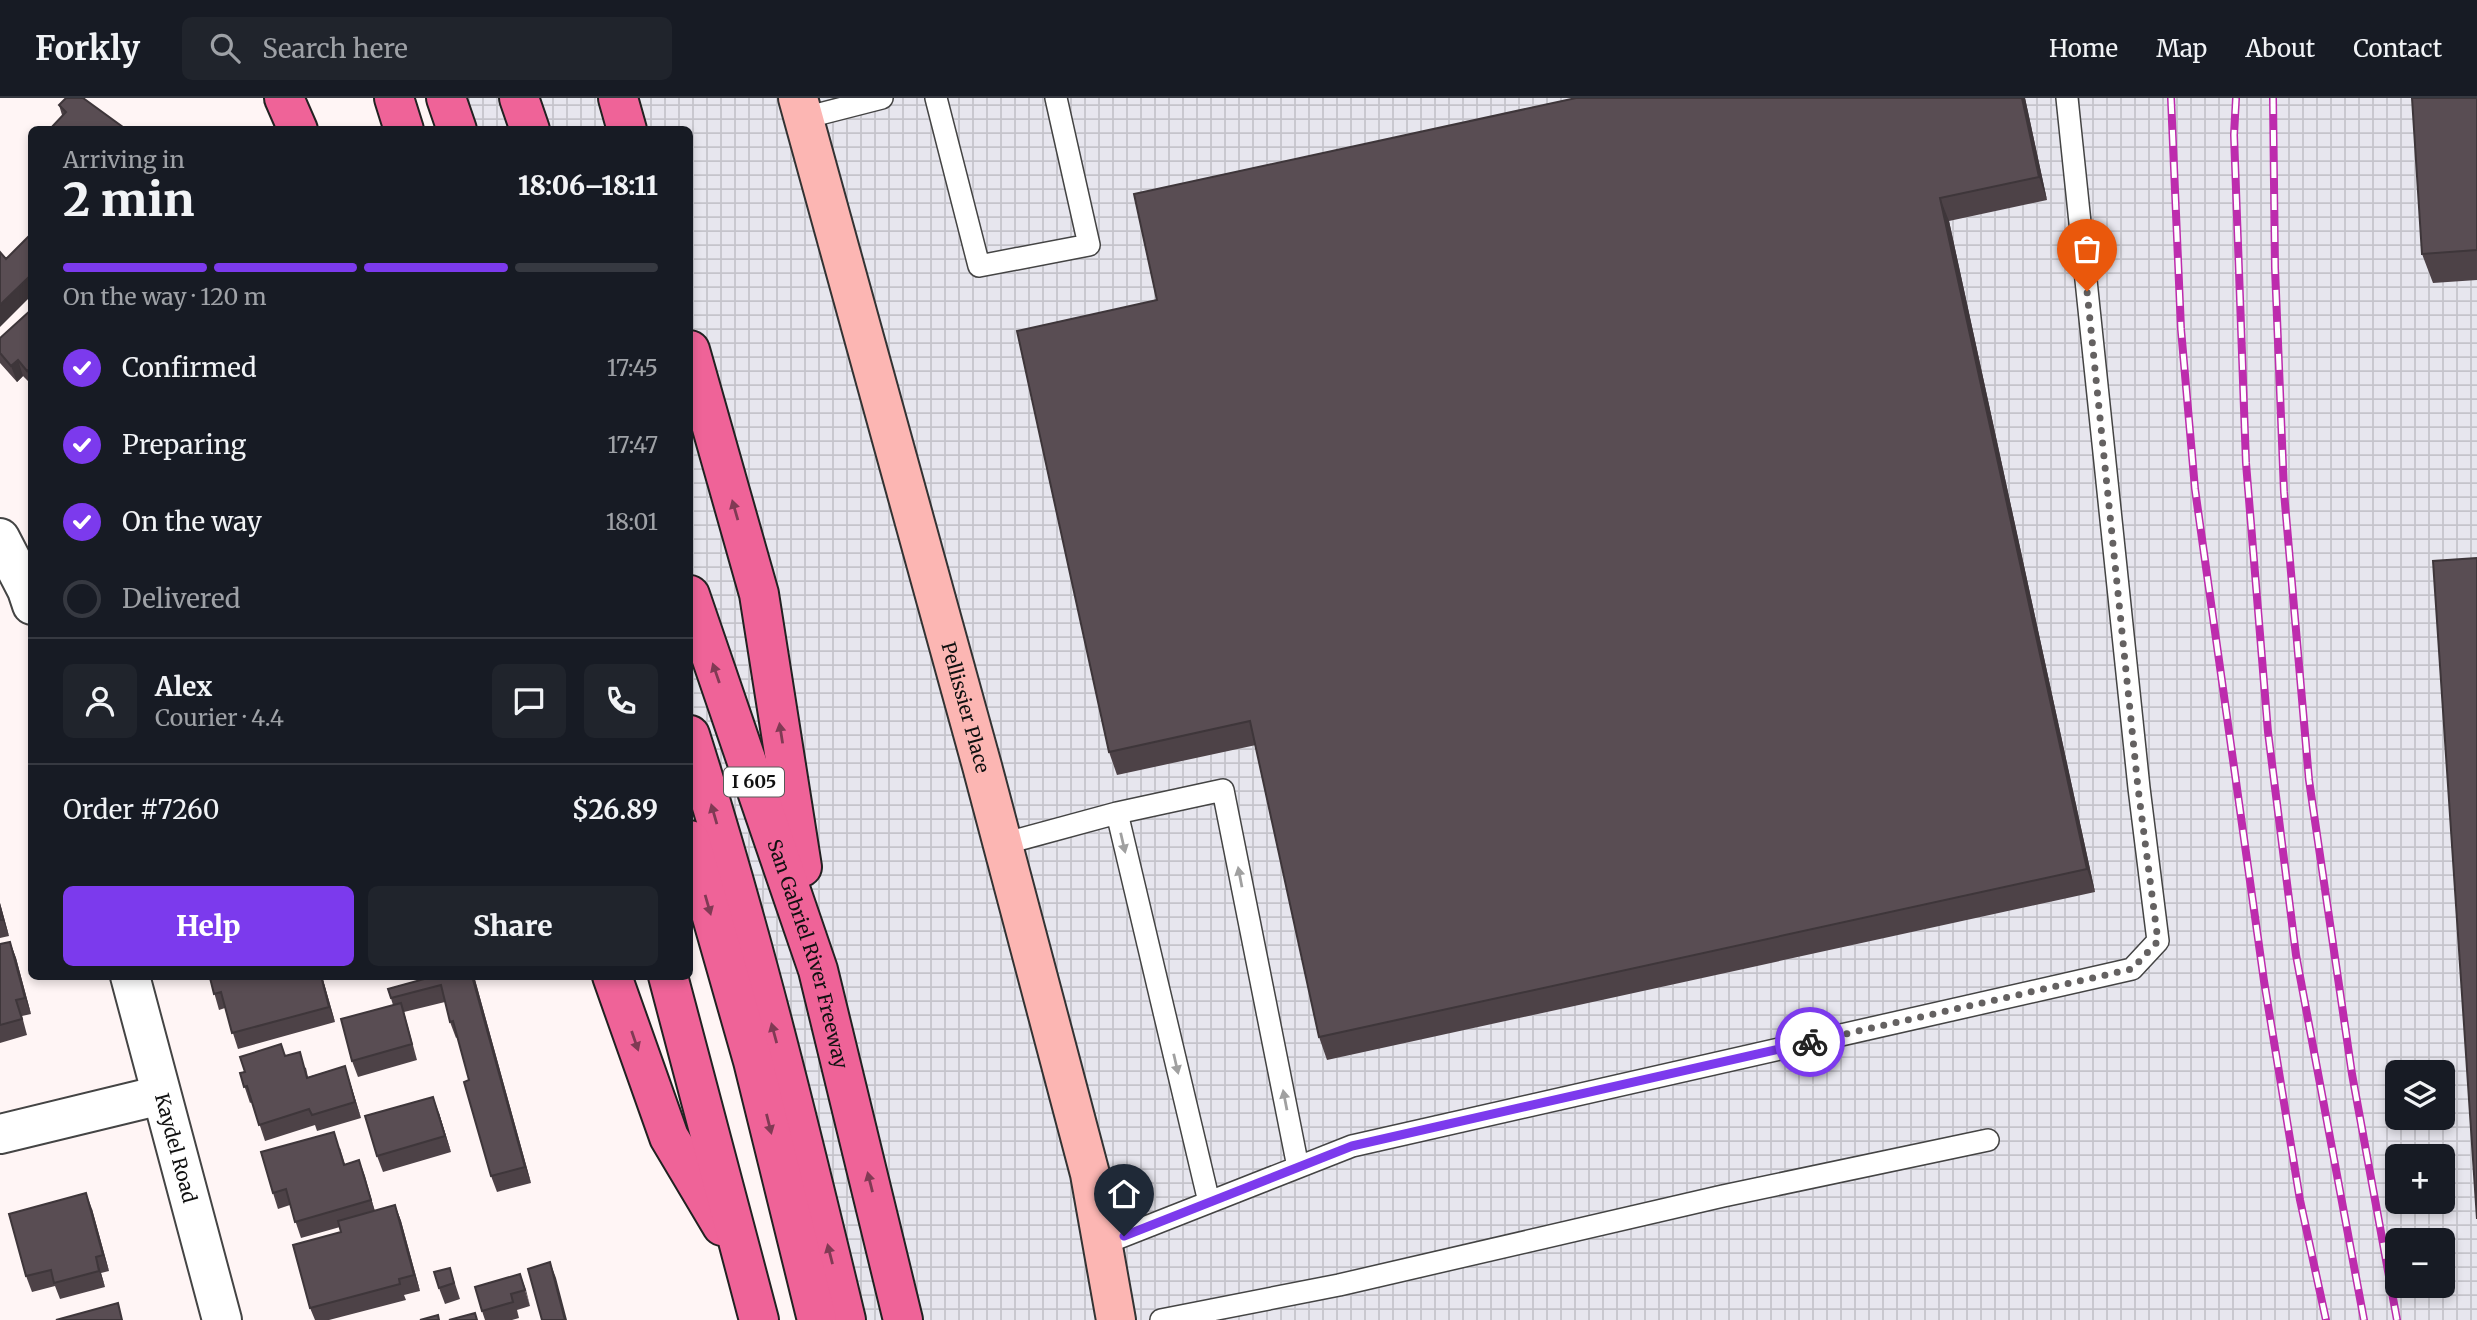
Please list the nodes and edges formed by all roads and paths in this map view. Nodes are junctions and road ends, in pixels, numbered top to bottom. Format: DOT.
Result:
graph roads {
  1 [pos="284,98"];
  2 [pos="394,98"];
  3 [pos="446,98"];
  4 [pos="473,98"];
  5 [pos="519,98"];
  6 [pos="618,98"];
  7 [pos="882,98"];
  8 [pos="936,98"];
  9 [pos="1056,98"];
  10 [pos="2067,98"];
  11 [pos="801,108"];
  12 [pos="296,126"];
  13 [pos="403,126"];
  14 [pos="456,126"];
  15 [pos="482,126"];
  16 [pos="529,126"];
  17 [pos="626,126"];
  18 [pos="693,361"];
  19 [pos="0,538"];
  20 [pos="28,593"];
  21 [pos="693,604"];
  22 [pos="693,745"];
  23 [pos="1117,813"];
  24 [pos="1003,844"];
  25 [pos="693,850"];
  26 [pos="818,970"];
  27 [pos="131,980"];
  28 [pos="613,980"];
  29 [pos="669,980"];
  30 [pos="161,1095"];
  31 [pos="0,1134"];
  32 [pos="1988,1140"];
  33 [pos="1298,1167"];
  34 [pos="1209,1202"];
  35 [pos="1103,1244"];
  36 [pos="746,1265"];
  37 [pos="222,1320"];
  38 [pos="759,1320"];
  39 [pos="817,1320"];
  40 [pos="846,1320"];
  41 [pos="904,1320"];
  42 [pos="1116,1320"];
  43 [pos="1161,1320"];
  1 -- 12 [label="highway"];
  2 -- 13 [label="highway"];
  3 -- 14 [label="highway"];
  4 -- 15 [label="highway"];
  5 -- 16 [label="highway"];
  6 -- 17 [label="highway"];
  7 -- 11 [label="lane"];
  8 -- 9 [label="lane"];
  10 -- 33 [label="lane"];
  11 -- 24 [label="main road, Pellissier Place"];
  26 -- 18 [label="highway, one-way"];
  19 -- 20 [label="street"];
  26 -- 21 [label="highway, San Gabriel River Freeway / I 605, one-way"];
  40 -- 22 [label="highway, one-way"];
  23 -- 24 [label="lane"];
  33 -- 23 [label="lane, one-way"];
  23 -- 34 [label="lane, one-way"];
  24 -- 35 [label="main road, Pellissier Place"];
  25 -- 39 [label="highway, one-way"];
  41 -- 26 [label="highway, San Gabriel River Freeway / I 605, one-way"];
  27 -- 30 [label="street, Kaydel Road"];
  28 -- 36 [label="highway, one-way"];
  29 -- 36 [label="highway"];
  30 -- 31 [label="street"];
  30 -- 37 [label="street, Kaydel Road"];
  32 -- 43 [label="lane"];
  33 -- 34 [label="lane"];
  34 -- 35 [label="lane"];
  35 -- 42 [label="main road, Pellissier Place"];
  36 -- 38 [label="highway"];
}
